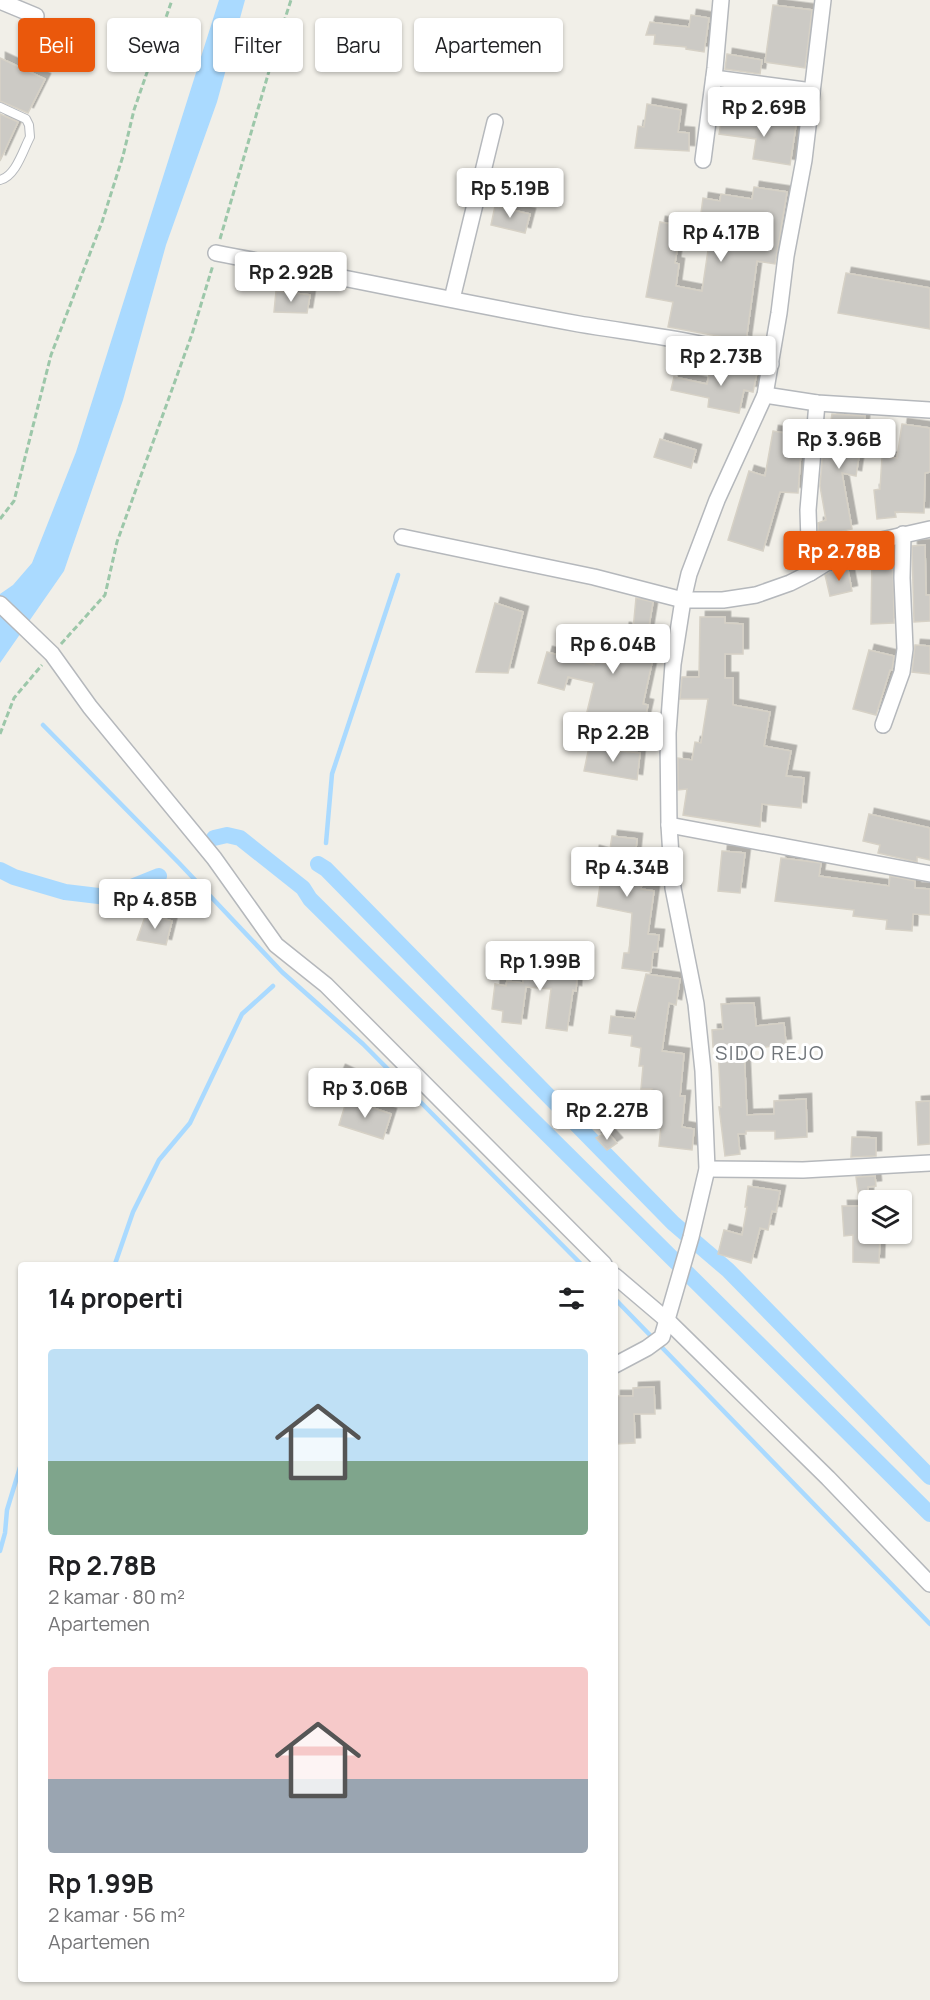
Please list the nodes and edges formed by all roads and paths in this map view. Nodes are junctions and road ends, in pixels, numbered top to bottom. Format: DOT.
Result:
graph roads {
  1 [pos="172,0"];
  2 [pos="291,0"];
  3 [pos="721,0"];
  4 [pos="823,0"];
  5 [pos="0,1"];
  6 [pos="36,16"];
  7 [pos="714,78"];
  8 [pos="813,92"];
  9 [pos="0,107"];
  10 [pos="495,122"];
  11 [pos="703,160"];
  12 [pos="0,180"];
  13 [pos="216,253"];
  14 [pos="452,299"];
  15 [pos="771,364"];
  16 [pos="765,394"];
  17 [pos="817,403"];
  18 [pos="930,410"];
  19 [pos="0,519"];
  20 [pos="930,529"];
  21 [pos="903,534"];
  22 [pos="402,537"];
  23 [pos="810,573"];
  24 [pos="682,600"];
  25 [pos="0,604"];
  26 [pos="52,654"];
  27 [pos="883,725"];
  28 [pos="0,734"];
  29 [pos="669,825"];
  30 [pos="930,874"];
  31 [pos="930,1163"];
  32 [pos="707,1169"];
  33 [pos="602,1262"];
  34 [pos="618,1279"];
  35 [pos="668,1321"];
  36 [pos="618,1363"];
  37 [pos="930,1584"];
  1 -- 19 [label="path"];
  2 -- 13 [label="path"];
  3 -- 7 [label="street"];
  4 -- 8 [label="street"];
  5 -- 6 [label="street"];
  7 -- 8 [label="street"];
  7 -- 11 [label="street"];
  8 -- 15 [label="street"];
  9 -- 12 [label="lane"];
  10 -- 14 [label="street"];
  13 -- 14 [label="street"];
  13 -- 26 [label="path"];
  14 -- 15 [label="street"];
  15 -- 16 [label="street"];
  16 -- 17 [label="street"];
  16 -- 24 [label="street"];
  17 -- 18 [label="street"];
  17 -- 23 [label="street"];
  20 -- 21 [label="street"];
  21 -- 23 [label="street"];
  21 -- 27 [label="street"];
  22 -- 24 [label="street"];
  23 -- 24 [label="street"];
  24 -- 29 [label="street"];
  25 -- 26 [label="street"];
  26 -- 28 [label="path"];
  26 -- 33 [label="street"];
  29 -- 30 [label="street"];
  29 -- 32 [label="street"];
  31 -- 32 [label="street"];
  32 -- 35 [label="street"];
  34 -- 35 [label="street"];
  35 -- 36 [label="street"];
  35 -- 37 [label="street"];
}
